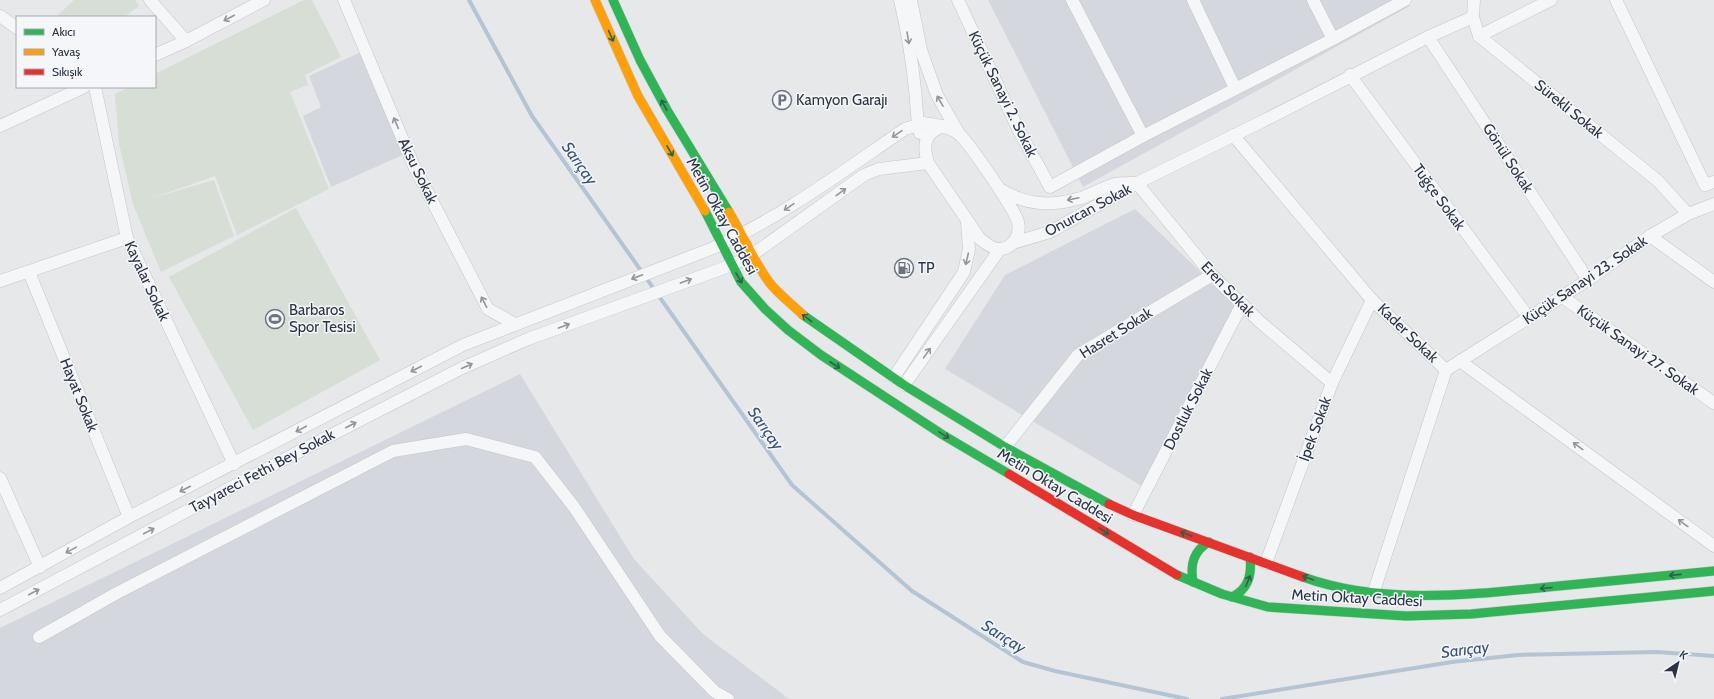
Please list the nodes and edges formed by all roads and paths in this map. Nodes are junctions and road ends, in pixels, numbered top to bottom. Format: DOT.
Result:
graph roads {
  1 [pos="150,0"];
  2 [pos="264,0"];
  3 [pos="344,0"];
  4 [pos="595,0"];
  5 [pos="613,0"];
  6 [pos="900,0"];
  7 [pos="911,0"];
  8 [pos="958,0"];
  9 [pos="1072,0"];
  10 [pos="1193,0"];
  11 [pos="1314,0"];
  12 [pos="1405,0"];
  13 [pos="1474,0"];
  14 [pos="1551,0"];
  15 [pos="1616,0"];
  16 [pos="0,16"];
  17 [pos="1473,18"];
  18 [pos="16,27"];
  19 [pos="1479,36"];
  20 [pos="1428,37"];
  21 [pos="1333,40"];
  22 [pos="186,41"];
  23 [pos="156,55"];
  24 [pos="1350,75"];
  25 [pos="82,88"];
  26 [pos="95,88"];
  27 [pos="1235,88"];
  28 [pos="918,125"];
  29 [pos="0,126"];
  30 [pos="948,127"];
  31 [pos="960,135"];
  32 [pos="1232,135"];
  33 [pos="1143,136"];
  34 [pos="925,148"];
  35 [pos="928,163"];
  36 [pos="1137,183"];
  37 [pos="1709,184"];
  38 [pos="998,189"];
  39 [pos="1714,204"];
  40 [pos="1688,214"];
  41 [pos="967,221"];
  42 [pos="742,234"];
  43 [pos="1650,236"];
  44 [pos="126,238"];
  45 [pos="1013,243"];
  46 [pos="717,245"];
  47 [pos="1000,249"];
  48 [pos="752,255"];
  49 [pos="729,266"];
  50 [pos="29,272"];
  51 [pos="1212,275"];
  52 [pos="1588,280"];
  53 [pos="0,281"];
  54 [pos="1714,282"];
  55 [pos="1561,296"];
  56 [pos="1372,300"];
  57 [pos="1242,304"];
  58 [pos="1529,318"];
  59 [pos="515,324"];
  60 [pos="1460,360"];
  61 [pos="1446,370"];
  62 [pos="894,377"];
  63 [pos="1332,383"];
  64 [pos="904,385"];
  65 [pos="1714,403"];
  66 [pos="1005,447"];
  67 [pos="234,464"];
  68 [pos="0,478"];
  69 [pos="1133,515"];
  70 [pos="129,517"];
  71 [pos="1209,542"];
  72 [pos="1714,546"];
  73 [pos="1250,557"];
  74 [pos="1266,563"];
  75 [pos="40,567"];
  76 [pos="1714,571"];
  77 [pos="1193,582"];
  78 [pos="0,588"];
  79 [pos="1714,591"];
  80 [pos="1373,594"];
  81 [pos="1232,597"];
  82 [pos="0,610"];
  83 [pos="39,637"];
  84 [pos="728,699"];
  1 -- 22 [label="street"];
  2 -- 22 [label="street, one-way"];
  59 -- 3 [label="street, Aksu Sokak, one-way"];
  4 -- 46 [label="street, Metin Oktay Caddesi, one-way"];
  42 -- 5 [label="street, Metin Oktay Caddesi, one-way"];
  6 -- 28 [label="street, one-way"];
  31 -- 7 [label="street, one-way"];
  8 -- 33 [label="street, Küçük Sanayi 2. Sokak"];
  9 -- 33 [label="street"];
  10 -- 27 [label="street"];
  11 -- 21 [label="street"];
  12 -- 21 [label="street"];
  13 -- 17 [label="street"];
  14 -- 19 [label="street"];
  15 -- 37 [label="street"];
  16 -- 18 [label="street"];
  17 -- 19 [label="street"];
  17 -- 20 [label="street"];
  19 -- 40 [label="street, Sürekli Sokak"];
  20 -- 24 [label="street"];
  20 -- 52 [label="street, Gönül Sokak"];
  21 -- 27 [label="street"];
  22 -- 23 [label="street"];
  24 -- 32 [label="street"];
  24 -- 58 [label="street, Tuğçe Sokak"];
  25 -- 29 [label="street"];
  26 -- 44 [label="street, Kayalar Sokak"];
  27 -- 33 [label="street"];
  28 -- 30 [label="street"];
  28 -- 34 [label="street"];
  28 -- 42 [label="street, Tayyareci Fethi Bey Sokak, one-way"];
  30 -- 31 [label="street"];
  30 -- 34 [label="street"];
  31 -- 38 [label="street"];
  32 -- 36 [label="street"];
  32 -- 56 [label="street, Kader Sokak"];
  34 -- 35 [label="street"];
  35 -- 41 [label="street"];
  48 -- 35 [label="street, Tayyareci Fethi Bey Sokak, one-way"];
  36 -- 38 [label="street, Onurcan Sokak, one-way"];
  36 -- 45 [label="street, Onurcan Sokak"];
  36 -- 51 [label="street, Eren Sokak"];
  38 -- 45 [label="street"];
  39 -- 40 [label="street, Küçük Sanayi 23. Sokak"];
  40 -- 43 [label="street, Küçük Sanayi 23. Sokak"];
  41 -- 47 [label="street"];
  41 -- 62 [label="street, one-way"];
  42 -- 46 [label="street, Tayyareci Fethi Bey Sokak"];
  42 -- 48 [label="street, Metin Oktay Caddesi"];
  43 -- 52 [label="street, Küçük Sanayi 23. Sokak"];
  43 -- 54 [label="street"];
  44 -- 50 [label="street"];
  44 -- 67 [label="street, Kayalar Sokak"];
  45 -- 47 [label="street, Onurcan Sokak"];
  46 -- 49 [label="street, Metin Oktay Caddesi"];
  46 -- 59 [label="street, Tayyareci Fethi Bey Sokak, one-way"];
  64 -- 47 [label="street, one-way"];
  48 -- 49 [label="street, Tayyareci Fethi Bey Sokak"];
  62 -- 48 [label="street, Metin Oktay Caddesi, one-way"];
  49 -- 77 [label="street, Metin Oktay Caddesi, one-way"];
  82 -- 49 [label="street, Tayyareci Fethi Bey Sokak, one-way"];
  50 -- 53 [label="street"];
  50 -- 70 [label="street, Hayat Sokak"];
  51 -- 57 [label="street, Eren Sokak"];
  51 -- 66 [label="street, Hasret Sokak"];
  52 -- 55 [label="street, Küçük Sanayi 23. Sokak"];
  55 -- 58 [label="street, Küçük Sanayi 23. Sokak"];
  55 -- 65 [label="street, Küçük Sanayi 27. Sokak"];
  56 -- 61 [label="street, Kader Sokak"];
  56 -- 63 [label="street, İpek Sokak"];
  57 -- 63 [label="street, Eren Sokak"];
  57 -- 69 [label="street, Dostluk Sokak"];
  58 -- 60 [label="street, Küçük Sanayi 23. Sokak"];
  59 -- 67 [label="street, Tayyareci Fethi Bey Sokak, one-way"];
  60 -- 61 [label="street, Küçük Sanayi 23. Sokak"];
  72 -- 60 [label="street, one-way"];
  61 -- 80 [label="street, Kader Sokak"];
  62 -- 64 [label="street, Metin Oktay Caddesi"];
  63 -- 74 [label="street, İpek Sokak"];
  64 -- 66 [label="street, Metin Oktay Caddesi"];
  66 -- 69 [label="street, Metin Oktay Caddesi"];
  67 -- 70 [label="street, Tayyareci Fethi Bey Sokak, one-way"];
  68 -- 75 [label="street"];
  71 -- 69 [label="street, Metin Oktay Caddesi, one-way"];
  70 -- 75 [label="street, Tayyareci Fethi Bey Sokak, one-way"];
  71 -- 73 [label="street, Metin Oktay Caddesi"];
  71 -- 77 [label="street"];
  73 -- 74 [label="street, Metin Oktay Caddesi"];
  81 -- 73 [label="street, one-way"];
  80 -- 74 [label="street, Metin Oktay Caddesi, one-way"];
  75 -- 78 [label="street, Tayyareci Fethi Bey Sokak"];
  76 -- 80 [label="street, Metin Oktay Caddesi, one-way"];
  77 -- 81 [label="street, Metin Oktay Caddesi"];
  79 -- 81 [label="street, Metin Oktay Caddesi"];
  83 -- 84 [label="street"];
}
